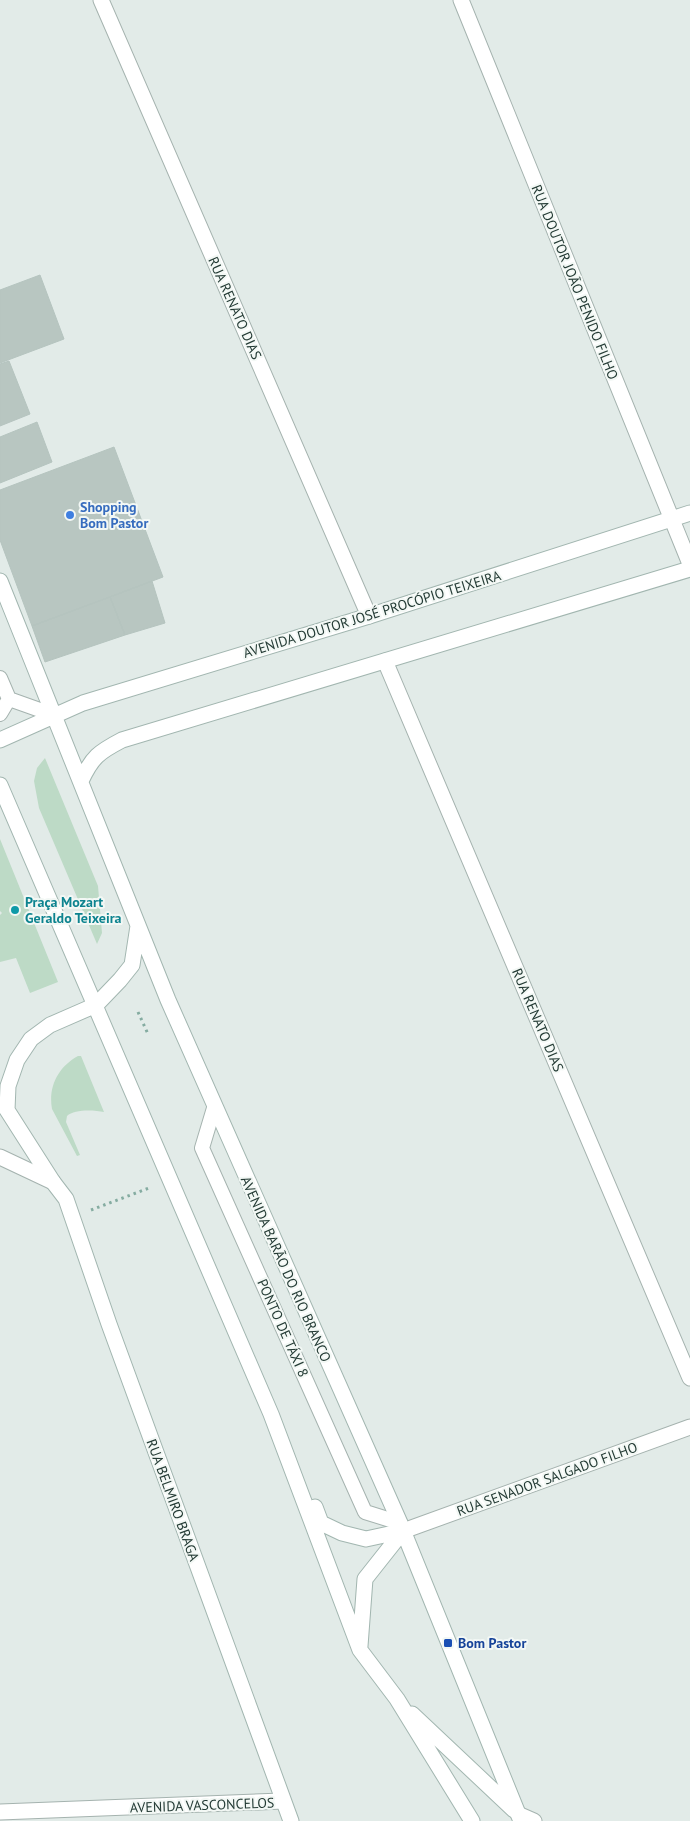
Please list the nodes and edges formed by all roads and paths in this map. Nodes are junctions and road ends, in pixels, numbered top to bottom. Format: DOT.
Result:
graph roads {
  1 [pos="101,0"];
  2 [pos="461,0"];
  3 [pos="690,513"];
  4 [pos="671,518"];
  5 [pos="690,564"];
  6 [pos="690,569"];
  7 [pos="0,581"];
  8 [pos="369,616"];
  9 [pos="385,661"];
  10 [pos="0,678"];
  11 [pos="9,699"];
  12 [pos="0,714"];
  13 [pos="54,715"];
  14 [pos="0,740"];
  15 [pos="81,781"];
  16 [pos="0,785"];
  17 [pos="138,925"];
  18 [pos="96,1005"];
  19 [pos="138,1012"];
  20 [pos="148,1034"];
  21 [pos="214,1108"];
  22 [pos="0,1157"];
  23 [pos="170,1180"];
  24 [pos="52,1182"];
  25 [pos="73,1217"];
  26 [pos="690,1378"];
  27 [pos="271,1414"];
  28 [pos="690,1427"];
  29 [pos="402,1527"];
  30 [pos="360,1650"];
  31 [pos="397,1699"];
  32 [pos="283,1801"];
  33 [pos="0,1812"];
  34 [pos="96,1815"];
  35 [pos="520,1817"];
  36 [pos="291,1821"];
  37 [pos="472,1821"];
  38 [pos="534,1821"];
  1 -- 8 [label="street, RUA RENATO DIAS"];
  2 -- 4 [label="street, RUA DOUTOR JOÃO PENIDO FILHO"];
  3 -- 4 [label="street, AVENIDA DOUTOR JOSÉ PROCÓPIO TEIXEIRA"];
  4 -- 5 [label="street, RUA DOUTOR JOÃO PENIDO FILHO"];
  4 -- 8 [label="street, AVENIDA DOUTOR JOSÉ PROCÓPIO TEIXEIRA"];
  6 -- 9 [label="street"];
  7 -- 13 [label="street, AVENIDA BARÃO DO RIO BRANCO"];
  8 -- 13 [label="street, AVENIDA DOUTOR JOSÉ PROCÓPIO TEIXEIRA"];
  9 -- 15 [label="street"];
  9 -- 26 [label="street, RUA RENATO DIAS"];
  10 -- 11 [label="lane"];
  11 -- 12 [label="lane"];
  11 -- 13 [label="lane"];
  13 -- 14 [label="street, AVENIDA DOUTOR JOSÉ PROCÓPIO TEIXEIRA"];
  13 -- 15 [label="street, AVENIDA BARÃO DO RIO BRANCO"];
  15 -- 17 [label="street, AVENIDA BARÃO DO RIO BRANCO"];
  16 -- 18 [label="street"];
  17 -- 18 [label="street"];
  17 -- 21 [label="street, AVENIDA BARÃO DO RIO BRANCO"];
  18 -- 23 [label="street"];
  18 -- 24 [label="street, RUA BELMIRO BRAGA"];
  19 -- 20 [label="path"];
  21 -- 29 [label="street, AVENIDA BARÃO DO RIO BRANCO"];
  21 -- 29 [label="lane, PONTO DE TÁXI 8"];
  22 -- 24 [label="street"];
  23 -- 25 [label="path"];
  23 -- 27 [label="street"];
  24 -- 25 [label="street, RUA BELMIRO BRAGA"];
  25 -- 32 [label="street, RUA BELMIRO BRAGA"];
  27 -- 29 [label="street, RUA SENADOR SALGADO FILHO"];
  27 -- 30 [label="street"];
  28 -- 29 [label="street, RUA SENADOR SALGADO FILHO"];
  29 -- 30 [label="street"];
  29 -- 35 [label="street, AVENIDA BARÃO DO RIO BRANCO"];
  30 -- 31 [label="street"];
  31 -- 35 [label="street"];
  31 -- 37 [label="street"];
  32 -- 34 [label="street, AVENIDA VASCONCELOS"];
  32 -- 36 [label="street, RUA BELMIRO BRAGA"];
  33 -- 34 [label="street, AVENIDA VASCONCELOS"];
  35 -- 38 [label="street"];
}
